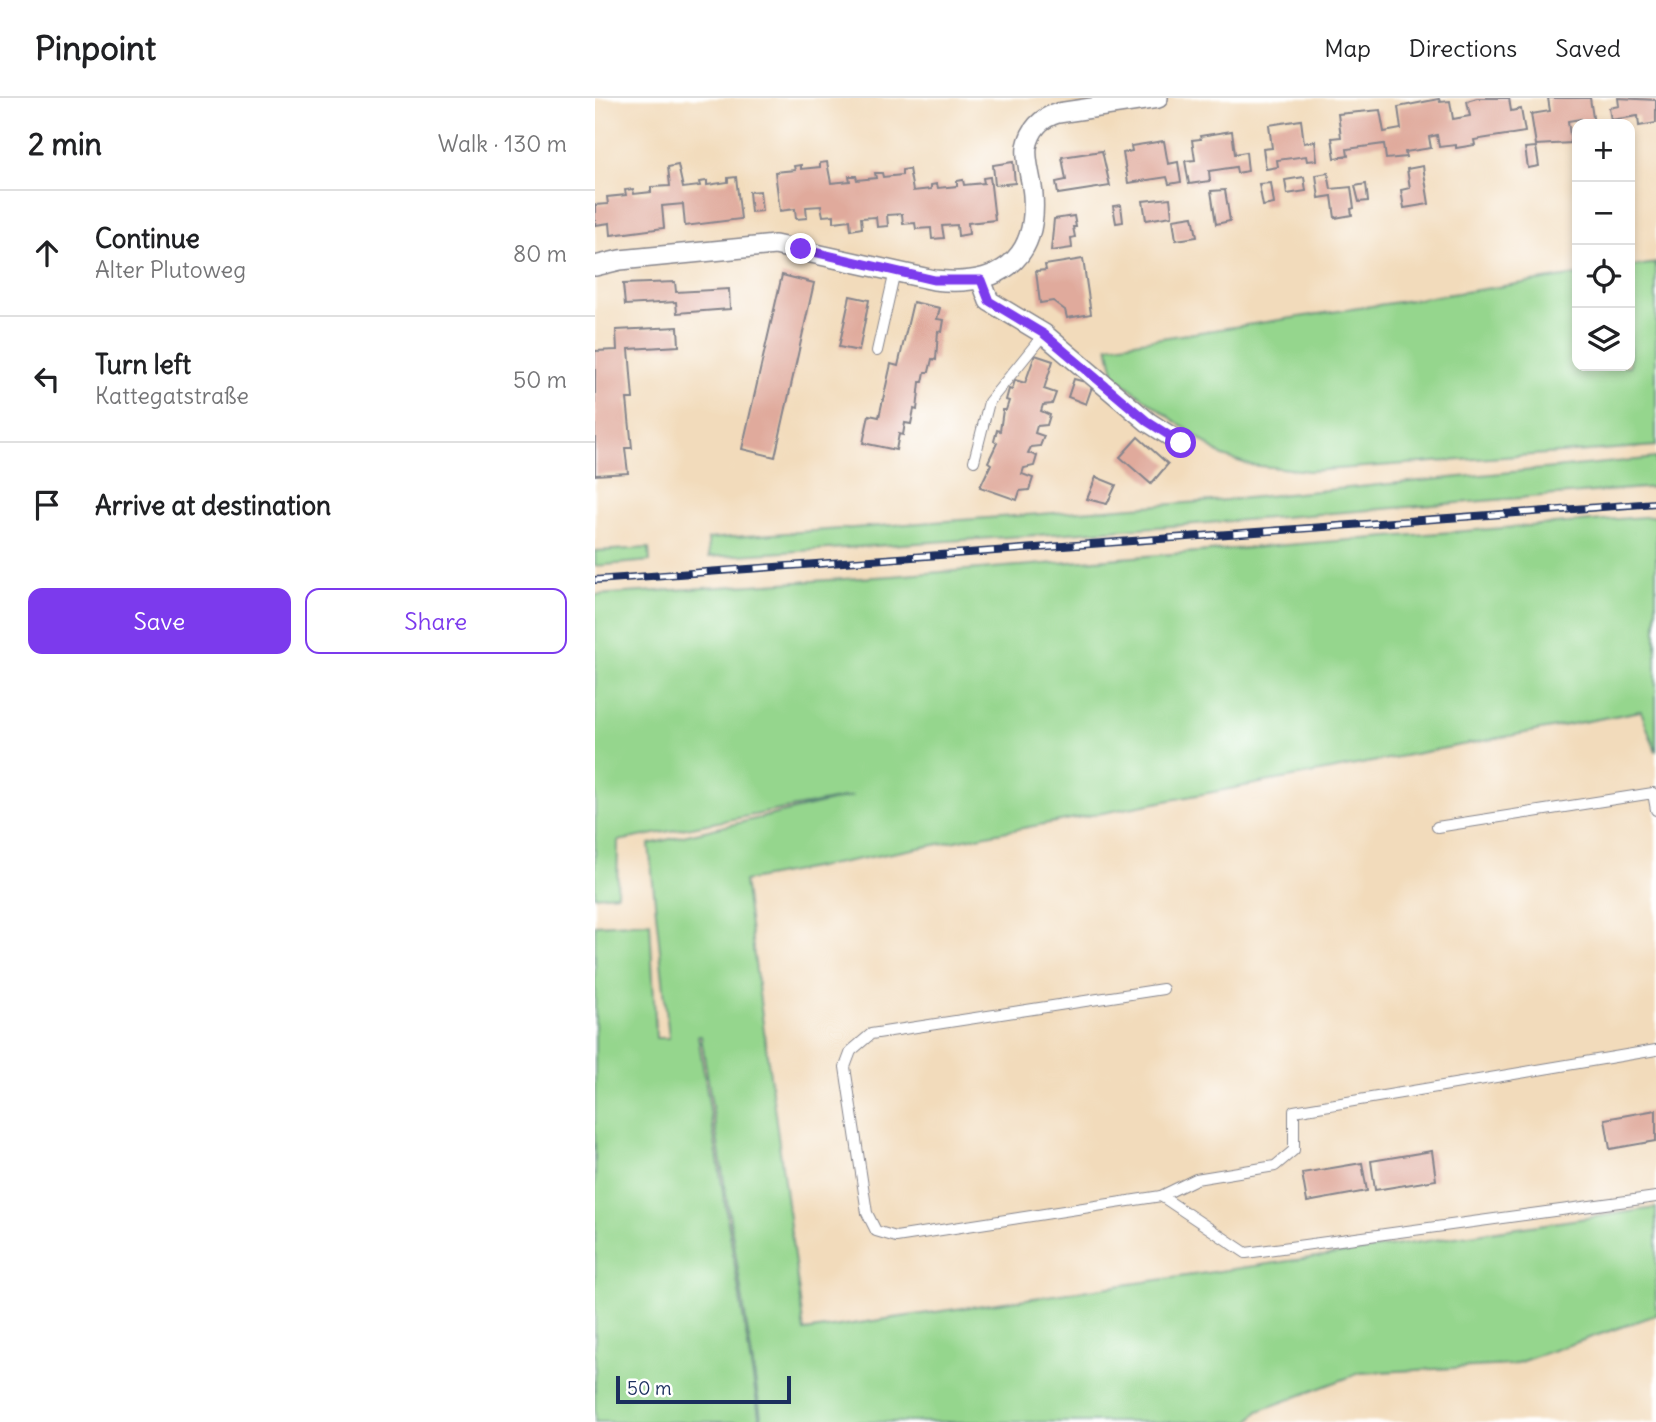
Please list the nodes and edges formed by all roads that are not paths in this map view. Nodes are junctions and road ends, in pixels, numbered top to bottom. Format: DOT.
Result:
graph roads {
  1 [pos="1158,98"];
  2 [pos="595,266"];
  3 [pos="895,271"];
  4 [pos="981,280"];
  5 [pos="1044,334"];
  6 [pos="877,351"];
  7 [pos="1181,443"];
  8 [pos="974,461"];
  9 [pos="1656,810"];
  10 [pos="1437,827"];
  11 [pos="1163,989"];
  12 [pos="1656,1050"];
  13 [pos="1161,1196"];
  14 [pos="1656,1197"];
  1 -- 4 [label="street"];
  2 -- 3 [label="street"];
  3 -- 4 [label="street"];
  3 -- 6 [label="lane"];
  4 -- 5 [label="street"];
  5 -- 7 [label="street"];
  5 -- 8 [label="lane"];
  9 -- 10 [label="lane"];
  11 -- 13 [label="lane"];
  12 -- 13 [label="lane"];
  13 -- 14 [label="lane"];
}
